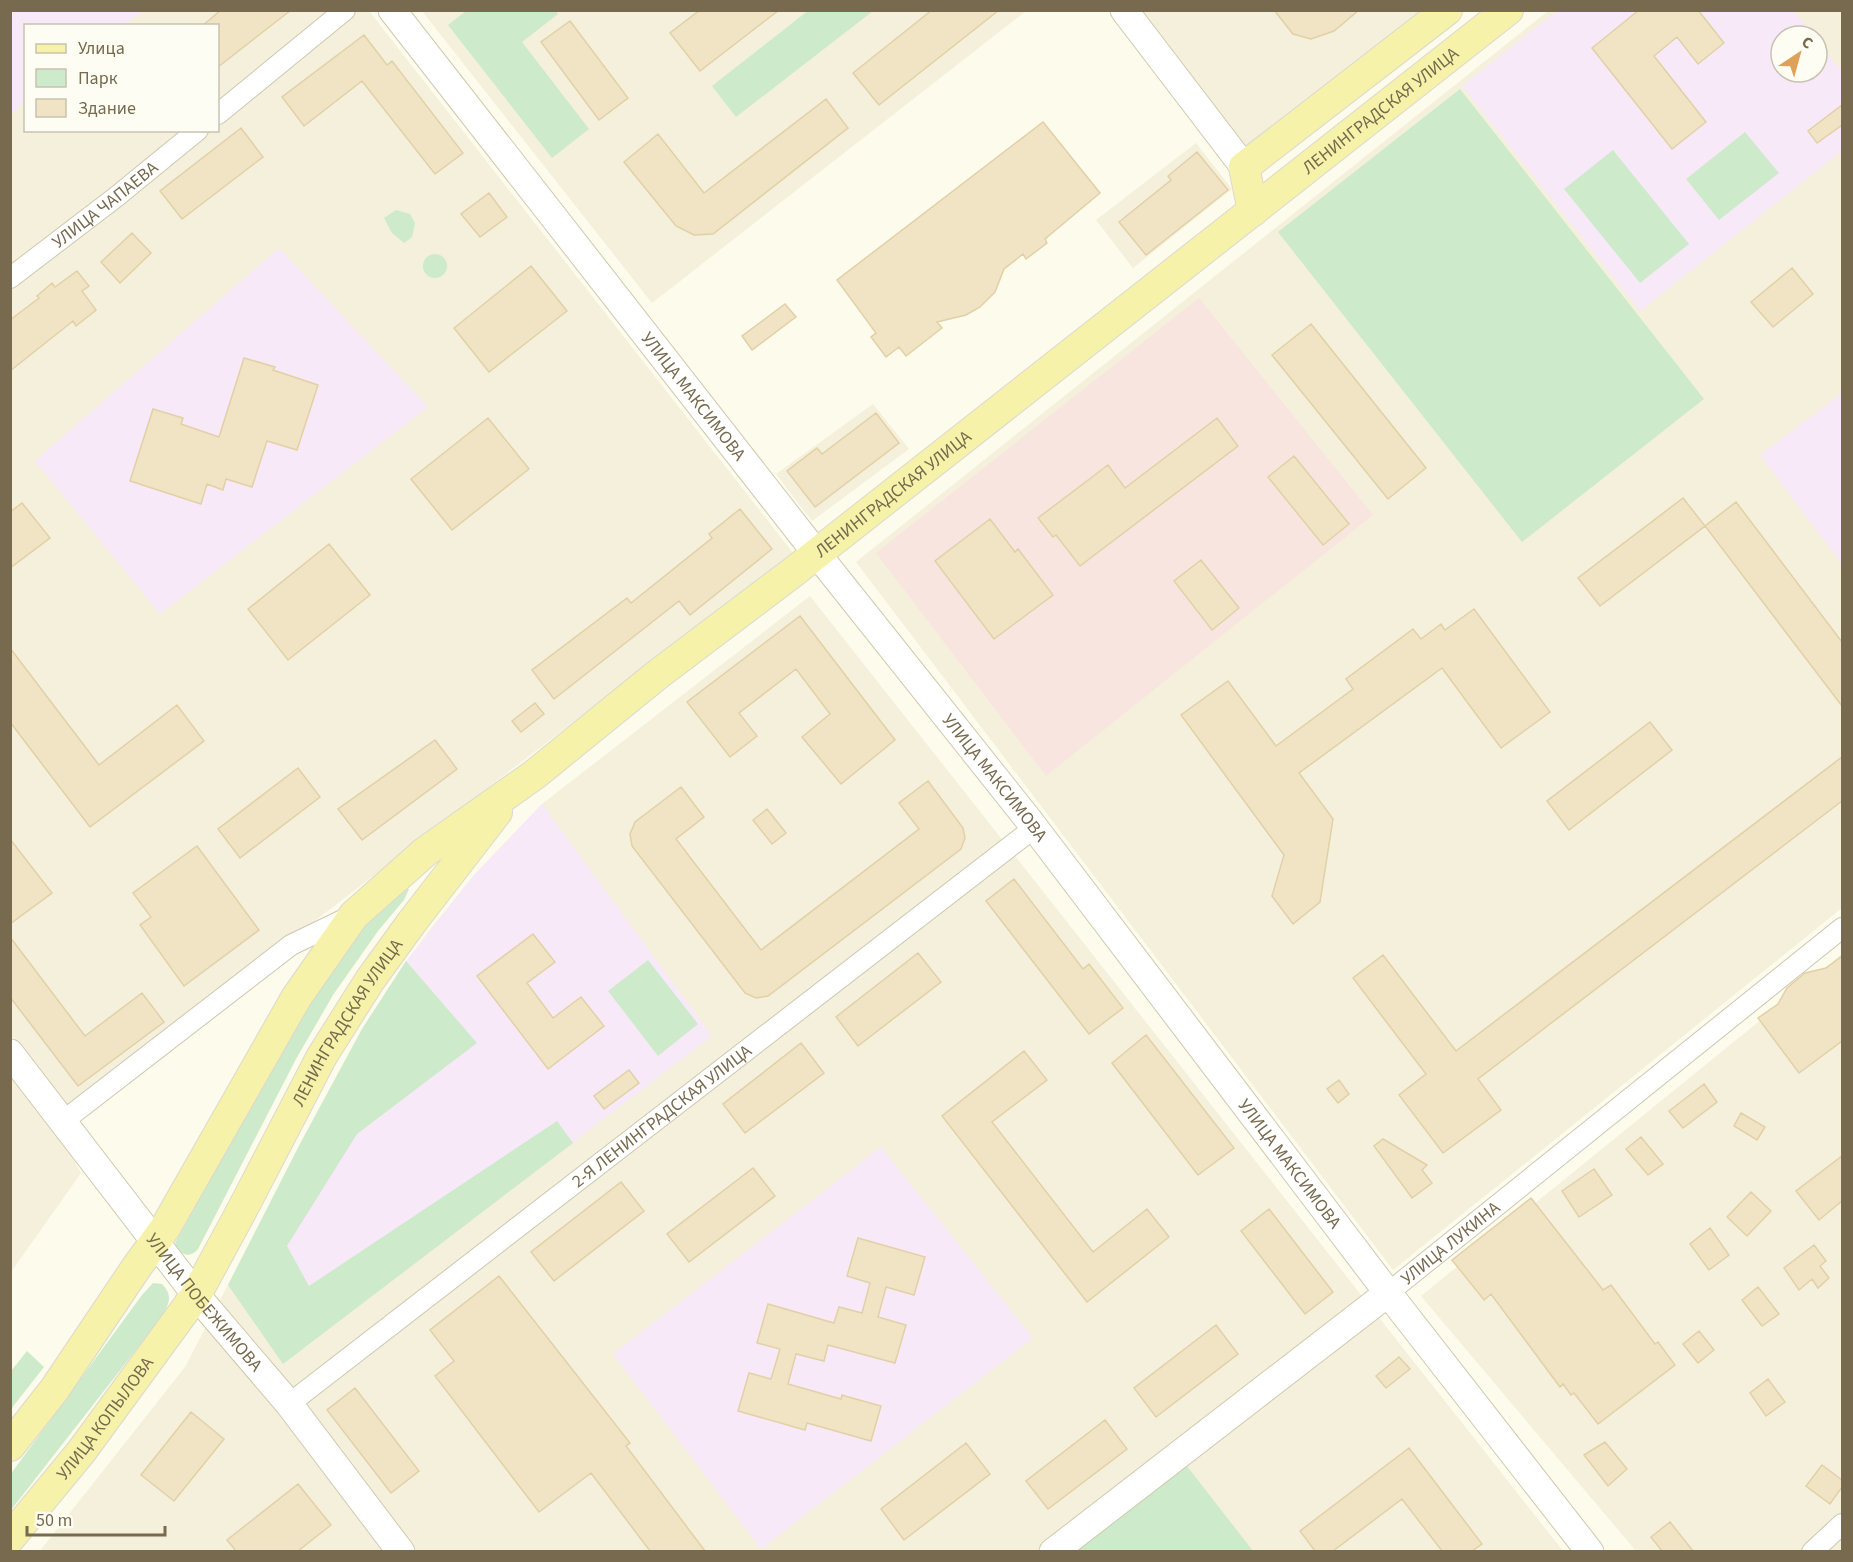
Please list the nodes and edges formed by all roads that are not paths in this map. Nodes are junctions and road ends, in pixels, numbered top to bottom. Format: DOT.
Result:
graph roads {
  1 [pos="345,10"];
  2 [pos="392,10"];
  3 [pos="1124,10"];
  4 [pos="1447,10"];
  5 [pos="1508,10"];
  6 [pos="219,113"];
  7 [pos="196,132"];
  8 [pos="1244,167"];
  9 [pos="1252,211"];
  10 [pos="10,278"];
  11 [pos="817,553"];
  12 [pos="534,774"];
  13 [pos="1034,828"];
  14 [pos="354,915"];
  15 [pos="1842,928"];
  16 [pos="10,1053"];
  17 [pos="62,1122"];
  18 [pos="155,1243"];
  19 [pos="1388,1293"];
  20 [pos="196,1295"];
  21 [pos="289,1404"];
  22 [pos="10,1446"];
  23 [pos="1842,1524"];
  24 [pos="10,1538"];
  25 [pos="401,1551"];
  26 [pos="1053,1551"];
  27 [pos="1590,1551"];
  28 [pos="1812,1551"];
  1 -- 6 [label="street"];
  2 -- 11 [label="main road, УЛИЦА МАКСИМОВА"];
  3 -- 8 [label="main road"];
  4 -- 8 [label="main road"];
  5 -- 9 [label="main road, ЛЕНИНГРАДСКАЯ УЛИЦА"];
  7 -- 10 [label="street, УЛИЦА ЧАПАЕВА"];
  8 -- 9 [label="main road"];
  9 -- 11 [label="main road, ЛЕНИНГРАДСКАЯ УЛИЦА"];
  11 -- 12 [label="main road, ЛЕНИНГРАДСКАЯ УЛИЦА"];
  11 -- 13 [label="main road, УЛИЦА МАКСИМОВА"];
  12 -- 14 [label="main road, ЛЕНИНГРАДСКАЯ УЛИЦА"];
  12 -- 20 [label="main road, ЛЕНИНГРАДСКАЯ УЛИЦА"];
  13 -- 19 [label="main road, УЛИЦА МАКСИМОВА"];
  13 -- 21 [label="street, 2-Я ЛЕНИНГРАДСКАЯ УЛИЦА"];
  14 -- 17 [label="street, ЛЕНИНГРАДСКАЯ УЛИЦА"];
  14 -- 18 [label="main road, ЛЕНИНГРАДСКАЯ УЛИЦА"];
  15 -- 19 [label="street, УЛИЦА ЛУКИНА"];
  16 -- 17 [label="main road, УЛИЦА ПОБЕЖИМОВА"];
  17 -- 18 [label="main road, УЛИЦА ПОБЕЖИМОВА"];
  18 -- 20 [label="main road, УЛИЦА ПОБЕЖИМОВА"];
  18 -- 22 [label="main road"];
  19 -- 26 [label="main road, УЛИЦА ЛУКИНА"];
  19 -- 27 [label="main road, УЛИЦА МАКСИМОВА"];
  20 -- 21 [label="main road, УЛИЦА ПОБЕЖИМОВА"];
  20 -- 24 [label="main road, УЛИЦА КОПЫЛОВА"];
  21 -- 25 [label="main road, УЛИЦА ПОБЕЖИМОВА"];
  23 -- 28 [label="street"];
}
